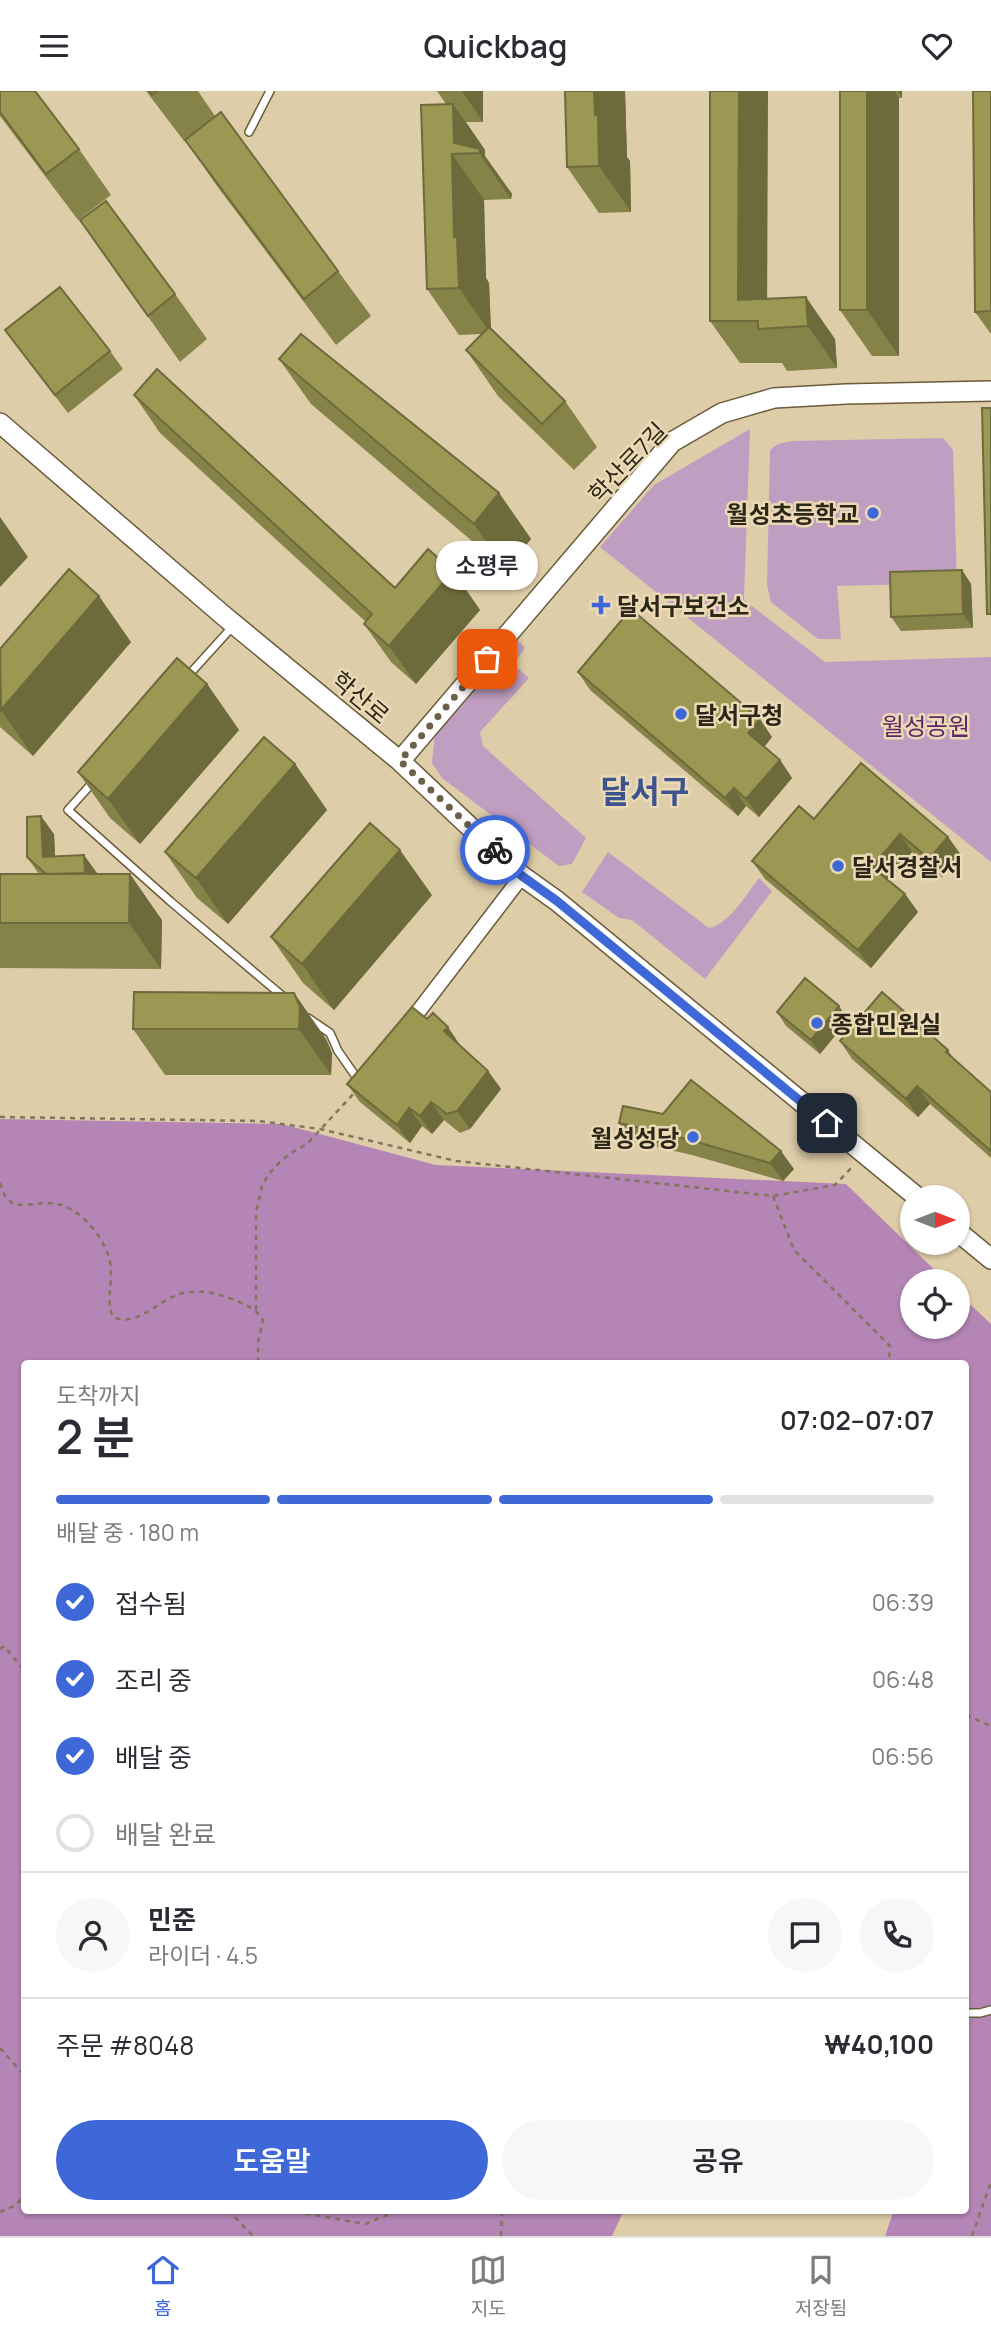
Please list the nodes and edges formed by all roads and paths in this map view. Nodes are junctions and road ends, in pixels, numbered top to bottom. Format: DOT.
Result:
graph roads {
  1 [pos="270,91"];
  2 [pos="249,132"];
  3 [pos="991,391"];
  4 [pos="0,423"];
  5 [pos="234,624"];
  6 [pos="179,686"];
  7 [pos="400,761"];
  8 [pos="95,779"];
  9 [pos="522,876"];
  10 [pos="296,1008"];
  11 [pos="306,1016"];
  12 [pos="403,1032"];
  13 [pos="361,1085"];
  14 [pos="0,1117"];
  15 [pos="320,1129"];
  16 [pos="865,1153"];
  17 [pos="0,1183"];
  18 [pos="903,1185"];
  19 [pos="773,1196"];
  20 [pos="970,1242"];
  21 [pos="991,1259"];
  22 [pos="256,1310"];
  23 [pos="258,1360"];
  24 [pos="889,1360"];
  25 [pos="0,1649"];
  26 [pos="21,1666"];
  27 [pos="969,1716"];
  28 [pos="991,1726"];
  29 [pos="991,2010"];
  30 [pos="969,2013"];
  31 [pos="0,2048"];
  32 [pos="21,2072"];
  33 [pos="991,2182"];
  34 [pos="21,2200"];
  35 [pos="0,2212"];
  36 [pos="232,2214"];
  37 [pos="309,2214"];
  38 [pos="390,2214"];
  39 [pos="502,2214"];
  40 [pos="253,2236"];
  41 [pos="501,2236"];
  42 [pos="972,2236"];
  1 -- 2 [label="lane"];
  3 -- 7 [label="main road, 학산로7길"];
  4 -- 5 [label="main road, 학산로"];
  5 -- 6 [label="lane"];
  5 -- 7 [label="main road, 학산로"];
  7 -- 9 [label="main road, 학산로"];
  8 -- 10 [label="lane"];
  9 -- 12 [label="street"];
  9 -- 16 [label="main road, 학산로"];
  11 -- 13 [label="lane"];
  13 -- 15 [label="path"];
  14 -- 15 [label="path"];
  15 -- 19 [label="path"];
  15 -- 22 [label="path"];
  16 -- 18 [label="main road, 학산로"];
  16 -- 19 [label="path"];
  17 -- 22 [label="path"];
  19 -- 24 [label="path"];
  20 -- 21 [label="main road"];
  22 -- 23 [label="path"];
  25 -- 26 [label="path"];
  27 -- 28 [label="path"];
  29 -- 30 [label="lane"];
  31 -- 32 [label="path"];
  33 -- 42 [label="path"];
  34 -- 35 [label="path"];
  36 -- 40 [label="path"];
  37 -- 38 [label="path"];
  39 -- 41 [label="path"];
}
